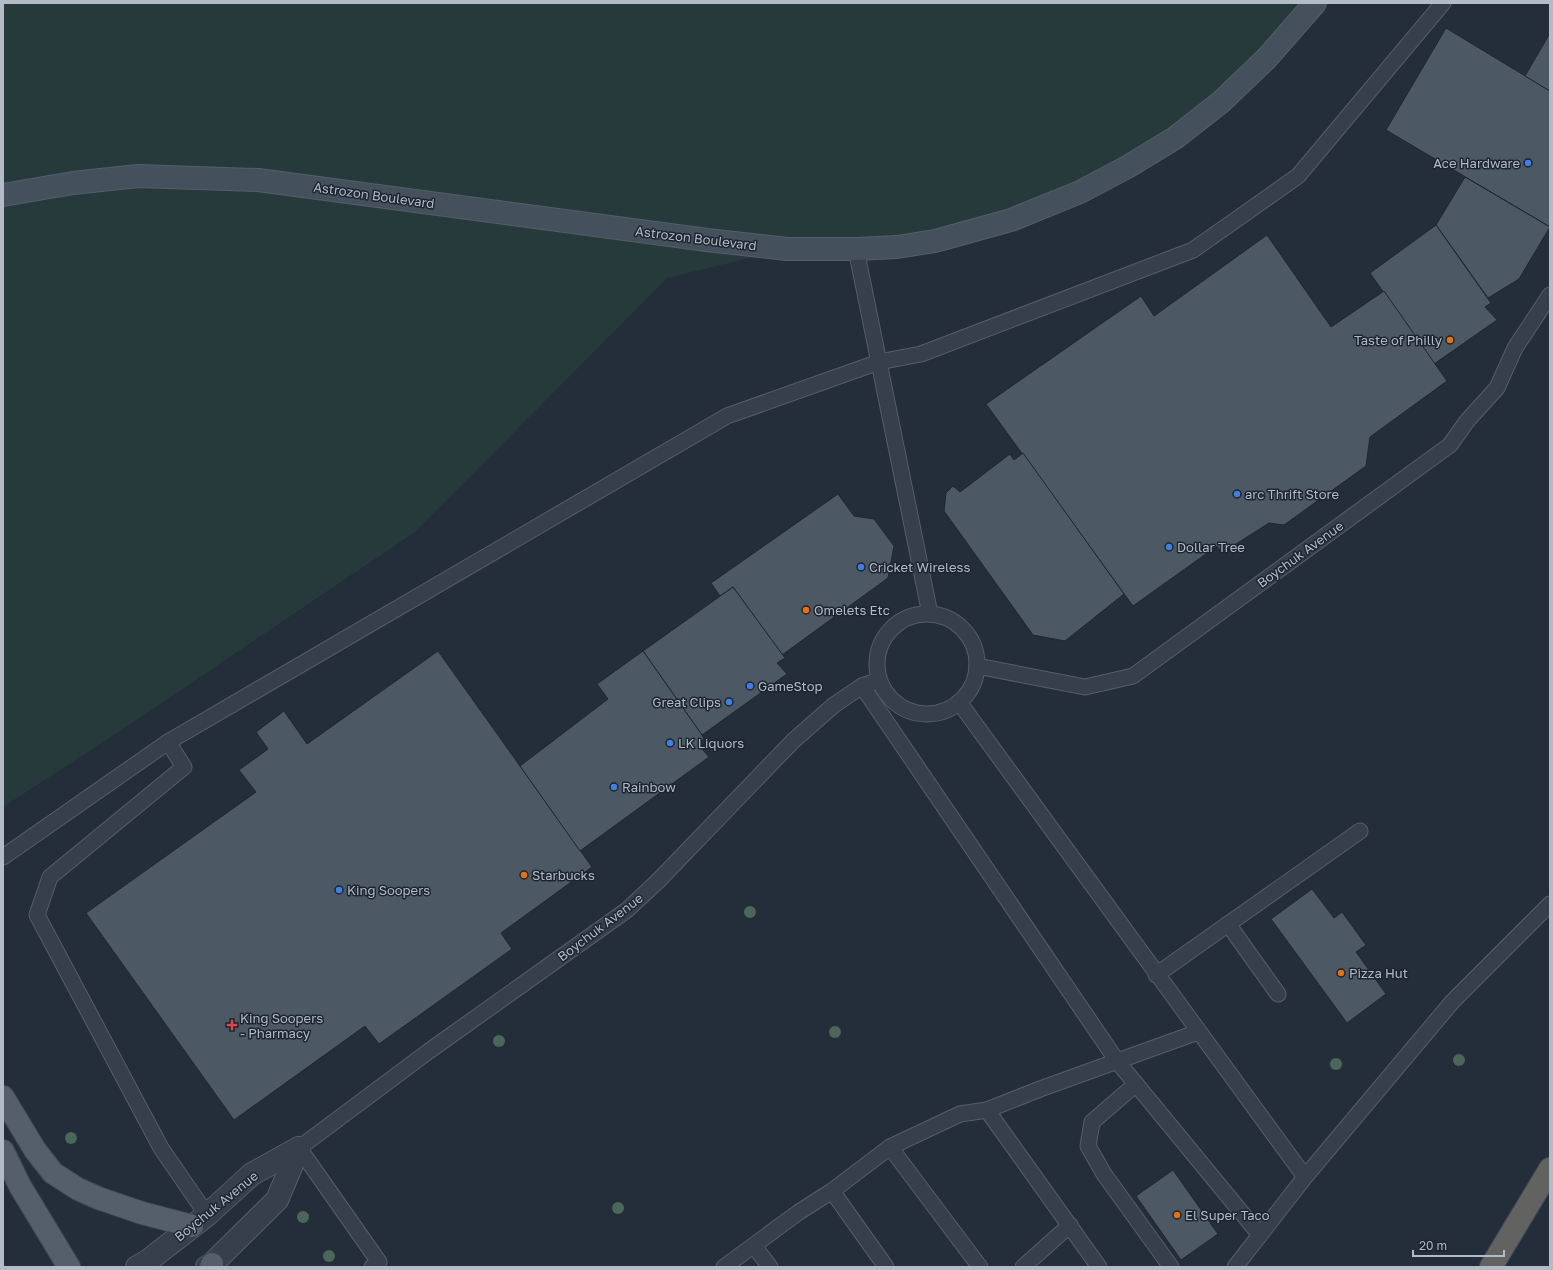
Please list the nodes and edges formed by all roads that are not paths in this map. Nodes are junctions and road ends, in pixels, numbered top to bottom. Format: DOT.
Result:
graph roads {
  1 [pos="1314,3"];
  2 [pos="1443,3"];
  3 [pos="3,195"];
  4 [pos="856,249"];
  5 [pos="1550,295"];
  6 [pos="879,362"];
  7 [pos="930,614"];
  8 [pos="977,666"];
  9 [pos="879,680"];
  10 [pos="862,686"];
  11 [pos="959,702"];
  12 [pos="168,742"];
  13 [pos="1360,831"];
  14 [pos="3,857"];
  15 [pos="1550,904"];
  16 [pos="1228,924"];
  17 [pos="1156,975"];
  18 [pos="1278,994"];
  19 [pos="1198,1032"];
  20 [pos="1118,1062"];
  21 [pos="1136,1084"];
  22 [pos="3,1097"];
  23 [pos="987,1110"];
  24 [pos="890,1147"];
  25 [pos="299,1148"];
  26 [pos="3,1151"];
  27 [pos="1550,1169"];
  28 [pos="1305,1178"];
  29 [pos="832,1191"];
  30 [pos="200,1220"];
  31 [pos="1070,1225"];
  32 [pos="1260,1235"];
  33 [pos="754,1246"];
  34 [pos="378,1265"];
  35 [pos="210,1266"];
  36 [pos="69,1267"];
  37 [pos="137,1267"];
  38 [pos="724,1267"];
  39 [pos="770,1267"];
  40 [pos="886,1267"];
  41 [pos="980,1267"];
  42 [pos="1023,1267"];
  43 [pos="1099,1267"];
  44 [pos="1171,1267"];
  45 [pos="1235,1267"];
  46 [pos="1491,1267"];
  1 -- 4 [label="main road, Astrozon Boulevard"];
  2 -- 6 [label="lane"];
  3 -- 4 [label="main road, Astrozon Boulevard"];
  4 -- 6 [label="lane"];
  5 -- 8 [label="lane, Boychuk Avenue"];
  6 -- 7 [label="lane"];
  6 -- 12 [label="lane"];
  7 -- 8 [label="lane"];
  7 -- 9 [label="lane"];
  8 -- 11 [label="lane"];
  9 -- 10 [label="lane, Boychuk Avenue"];
  9 -- 11 [label="lane"];
  10 -- 20 [label="lane"];
  10 -- 25 [label="lane, Boychuk Avenue"];
  11 -- 17 [label="lane"];
  12 -- 14 [label="lane"];
  12 -- 30 [label="lane"];
  13 -- 16 [label="lane"];
  15 -- 28 [label="lane"];
  16 -- 17 [label="lane"];
  16 -- 18 [label="lane"];
  17 -- 19 [label="lane"];
  19 -- 20 [label="lane"];
  19 -- 28 [label="lane"];
  20 -- 21 [label="lane"];
  20 -- 23 [label="lane"];
  21 -- 32 [label="lane"];
  21 -- 44 [label="lane"];
  22 -- 30 [label="main road"];
  23 -- 24 [label="lane"];
  23 -- 31 [label="lane"];
  24 -- 29 [label="lane"];
  24 -- 41 [label="lane"];
  25 -- 30 [label="street, Boychuk Avenue"];
  25 -- 34 [label="lane"];
  25 -- 35 [label="street"];
  26 -- 36 [label="main road"];
  27 -- 46 [label="highway"];
  28 -- 32 [label="lane"];
  29 -- 33 [label="lane"];
  29 -- 40 [label="lane"];
  30 -- 37 [label="street, Boychuk Avenue"];
  31 -- 42 [label="lane"];
  31 -- 43 [label="lane"];
  32 -- 45 [label="lane"];
  33 -- 38 [label="lane"];
  33 -- 39 [label="lane"];
}
